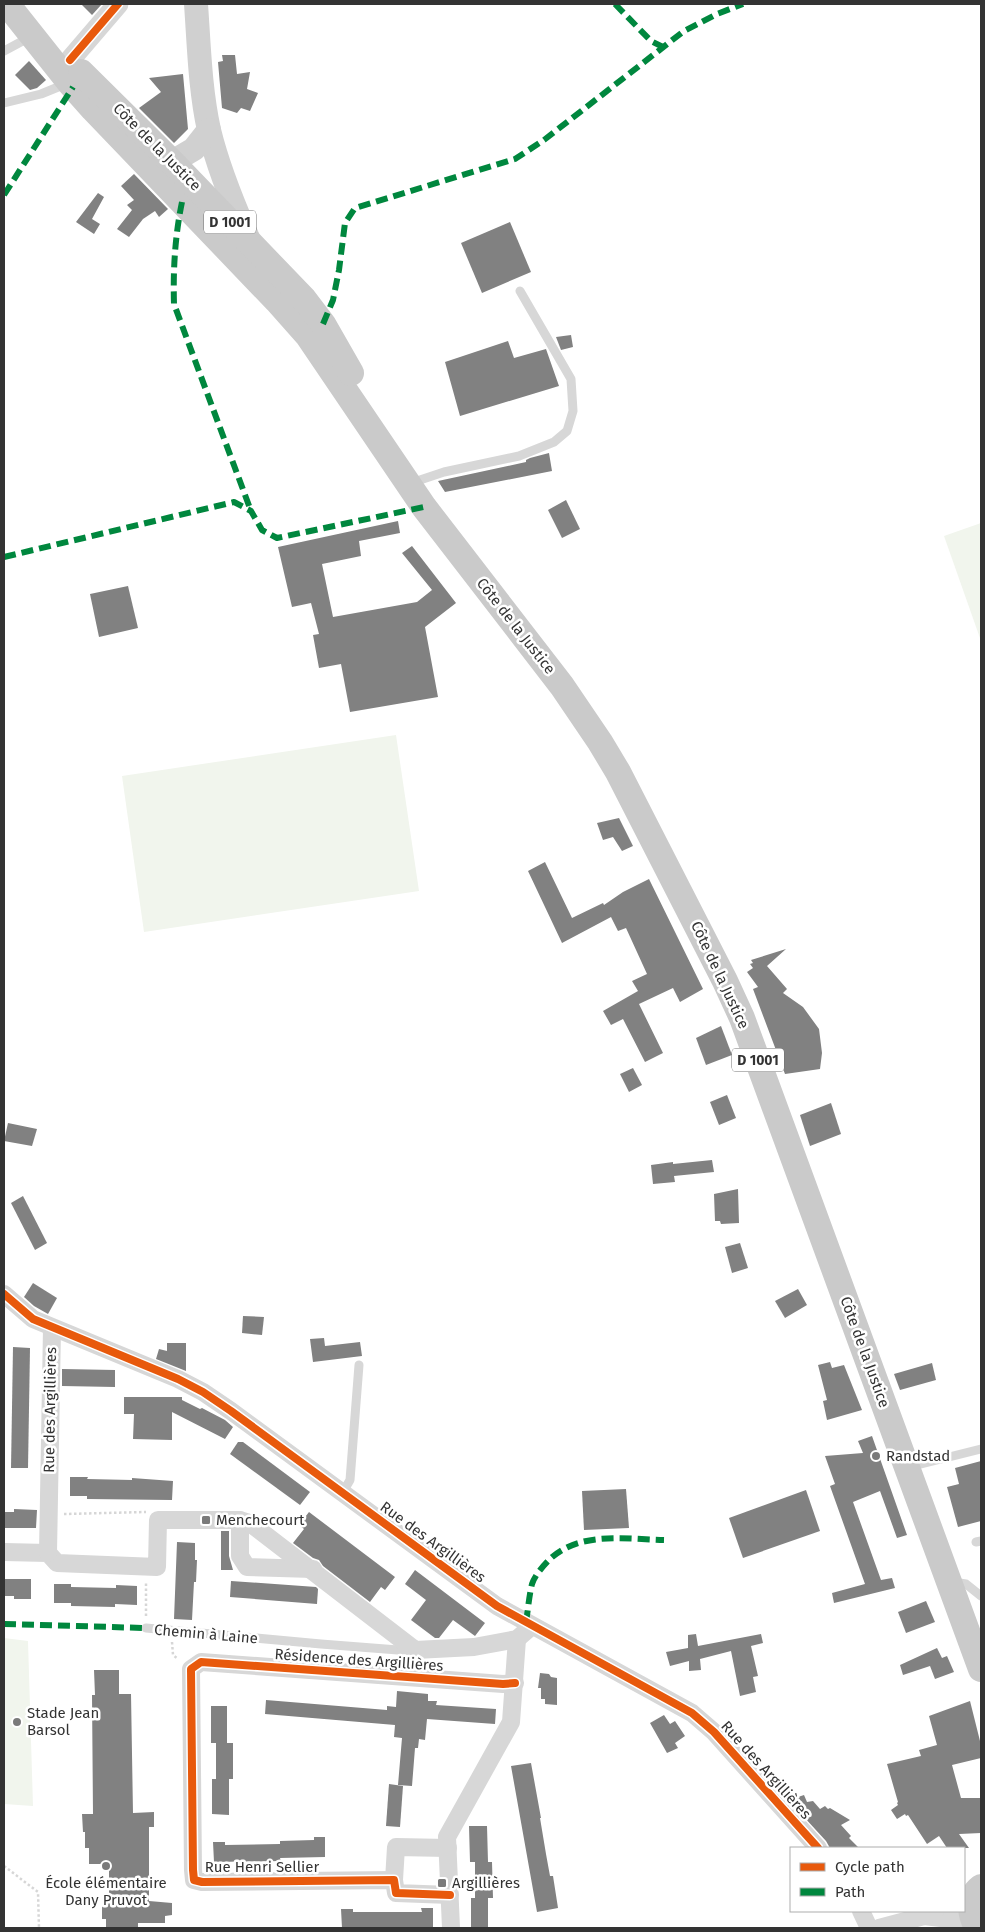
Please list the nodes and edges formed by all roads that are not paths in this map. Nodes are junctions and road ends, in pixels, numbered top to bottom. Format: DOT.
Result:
graph roads {
  1 [pos="8,4"];
  2 [pos="118,4"];
  3 [pos="196,4"];
  4 [pos="33,36"];
  5 [pos="4,51"];
  6 [pos="69,71"];
  7 [pos="4,103"];
  8 [pos="209,130"];
  9 [pos="172,162"];
  10 [pos="250,242"];
  11 [pos="520,291"];
  12 [pos="406,480"];
  13 [pos="4,1294"];
  14 [pos="52,1328"];
  15 [pos="359,1365"];
  16 [pos="981,1449"];
  17 [pos="907,1468"];
  18 [pos="342,1492"];
  19 [pos="240,1520"];
  20 [pos="4,1552"];
  21 [pos="48,1553"];
  22 [pos="312,1569"];
  23 [pos="949,1581"];
  24 [pos="981,1596"];
  25 [pos="532,1626"];
  26 [pos="146,1628"];
  27 [pos="517,1638"];
  28 [pos="415,1650"];
  29 [pos="196,1666"];
  30 [pos="981,1669"];
  31 [pos="515,1683"];
  32 [pos="817,1847"];
  33 [pos="448,1848"];
  34 [pos="394,1880"];
  35 [pos="974,1892"];
  36 [pos="450,1895"];
  37 [pos="861,1912"];
  38 [pos="929,1913"];
  39 [pos="977,1927"];
  40 [pos="451,1928"];
  41 [pos="869,1928"];
  42 [pos="879,1928"];
  1 -- 4 [label="main road, Côte de la Justice / D 1001"];
  1 -- 6 [label="main road, Côte de la Justice / D 1001"];
  2 -- 6 [label="street"];
  3 -- 8 [label="main road"];
  4 -- 5 [label="lane"];
  4 -- 6 [label="main road, Côte de la Justice / D 1001"];
  6 -- 7 [label="lane"];
  6 -- 9 [label="main road, Côte de la Justice / D 1001"];
  6 -- 12 [label="main road, Côte de la Justice / D 1001"];
  8 -- 9 [label="main road"];
  8 -- 10 [label="main road"];
  9 -- 10 [label="main road, Côte de la Justice / D 1001"];
  10 -- 12 [label="main road, Côte de la Justice / D 1001"];
  11 -- 12 [label="lane"];
  12 -- 17 [label="main road, Côte de la Justice / D 1001"];
  13 -- 14 [label="street, Rue des Argillières"];
  14 -- 18 [label="street, Rue des Argillières"];
  14 -- 21 [label="street, Rue des Argillières"];
  15 -- 18 [label="lane"];
  16 -- 17 [label="lane"];
  17 -- 23 [label="main road, Côte de la Justice / D 1001"];
  18 -- 25 [label="street, Rue des Argillières"];
  19 -- 21 [label="street"];
  19 -- 22 [label="street"];
  19 -- 22 [label="street"];
  20 -- 21 [label="street"];
  22 -- 28 [label="street"];
  23 -- 24 [label="lane"];
  23 -- 30 [label="main road, Côte de la Justice / D 1001"];
  25 -- 27 [label="street"];
  25 -- 32 [label="street, Rue des Argillières"];
  26 -- 28 [label="lane, Chemin à Laine"];
  27 -- 28 [label="street"];
  27 -- 31 [label="street"];
  29 -- 31 [label="street, Résidence des Argillières"];
  29 -- 34 [label="street, Rue Henri Sellier"];
  31 -- 33 [label="street"];
  33 -- 34 [label="street"];
  33 -- 36 [label="street"];
  34 -- 36 [label="street"];
  35 -- 39 [label="main road"];
  36 -- 40 [label="street"];
  37 -- 41 [label="street"];
  38 -- 39 [label="street"];
  38 -- 42 [label="street"];
}
